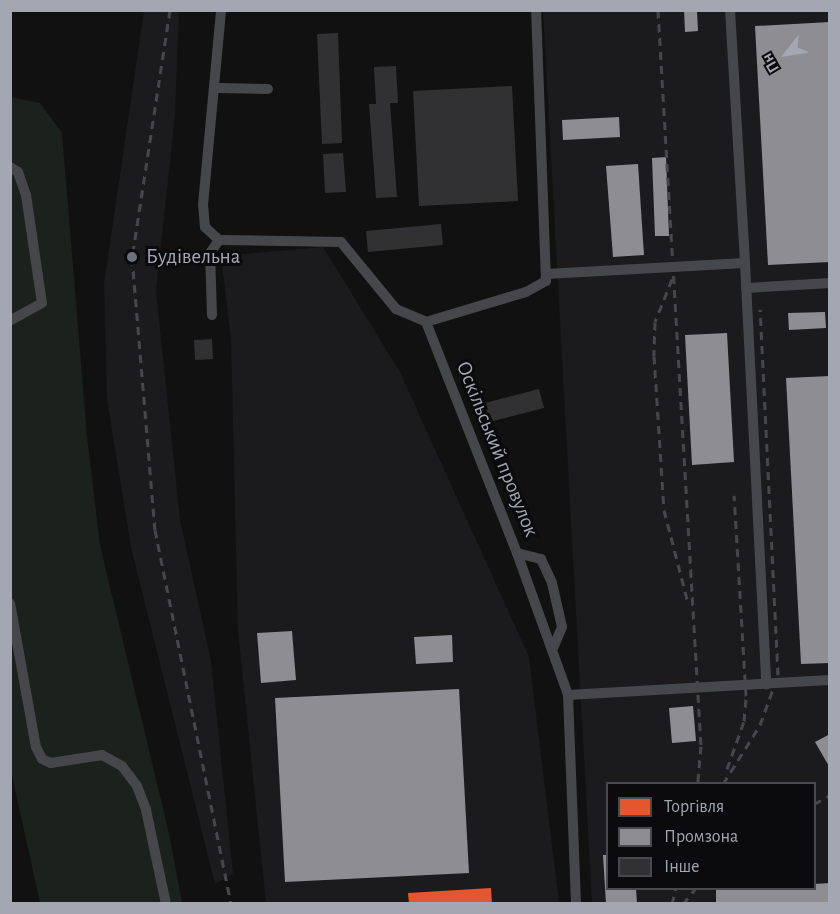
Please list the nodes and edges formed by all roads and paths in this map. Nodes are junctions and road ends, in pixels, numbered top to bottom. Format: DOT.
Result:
graph roads {
  1 [pos="221,10"];
  2 [pos="536,10"];
  3 [pos="730,10"];
  4 [pos="216,88"];
  5 [pos="268,89"];
  6 [pos="10,166"];
  7 [pos="219,240"];
  8 [pos="745,263"];
  9 [pos="546,273"];
  10 [pos="830,283"];
  11 [pos="746,288"];
  12 [pos="212,315"];
  13 [pos="10,321"];
  14 [pos="426,322"];
  15 [pos="517,552"];
  16 [pos="10,603"];
  17 [pos="553,648"];
  18 [pos="830,681"];
  19 [pos="766,684"];
  20 [pos="568,694"];
  21 [pos="166,903"];
  22 [pos="576,903"];
  1 -- 4 [label="street"];
  2 -- 9 [label="street"];
  3 -- 8 [label="street"];
  4 -- 5 [label="street"];
  4 -- 7 [label="street"];
  6 -- 13 [label="street"];
  7 -- 12 [label="street"];
  7 -- 14 [label="street"];
  8 -- 9 [label="street"];
  8 -- 11 [label="street"];
  9 -- 14 [label="street"];
  10 -- 11 [label="street"];
  11 -- 19 [label="street"];
  14 -- 15 [label="street, Оскільський провулок"];
  15 -- 17 [label="street, Оскільський провулок"];
  15 -- 17 [label="street"];
  16 -- 21 [label="street"];
  17 -- 20 [label="street, Оскільський провулок"];
  18 -- 19 [label="street"];
  19 -- 20 [label="street"];
  20 -- 22 [label="street, Оскільський провулок"];
}
